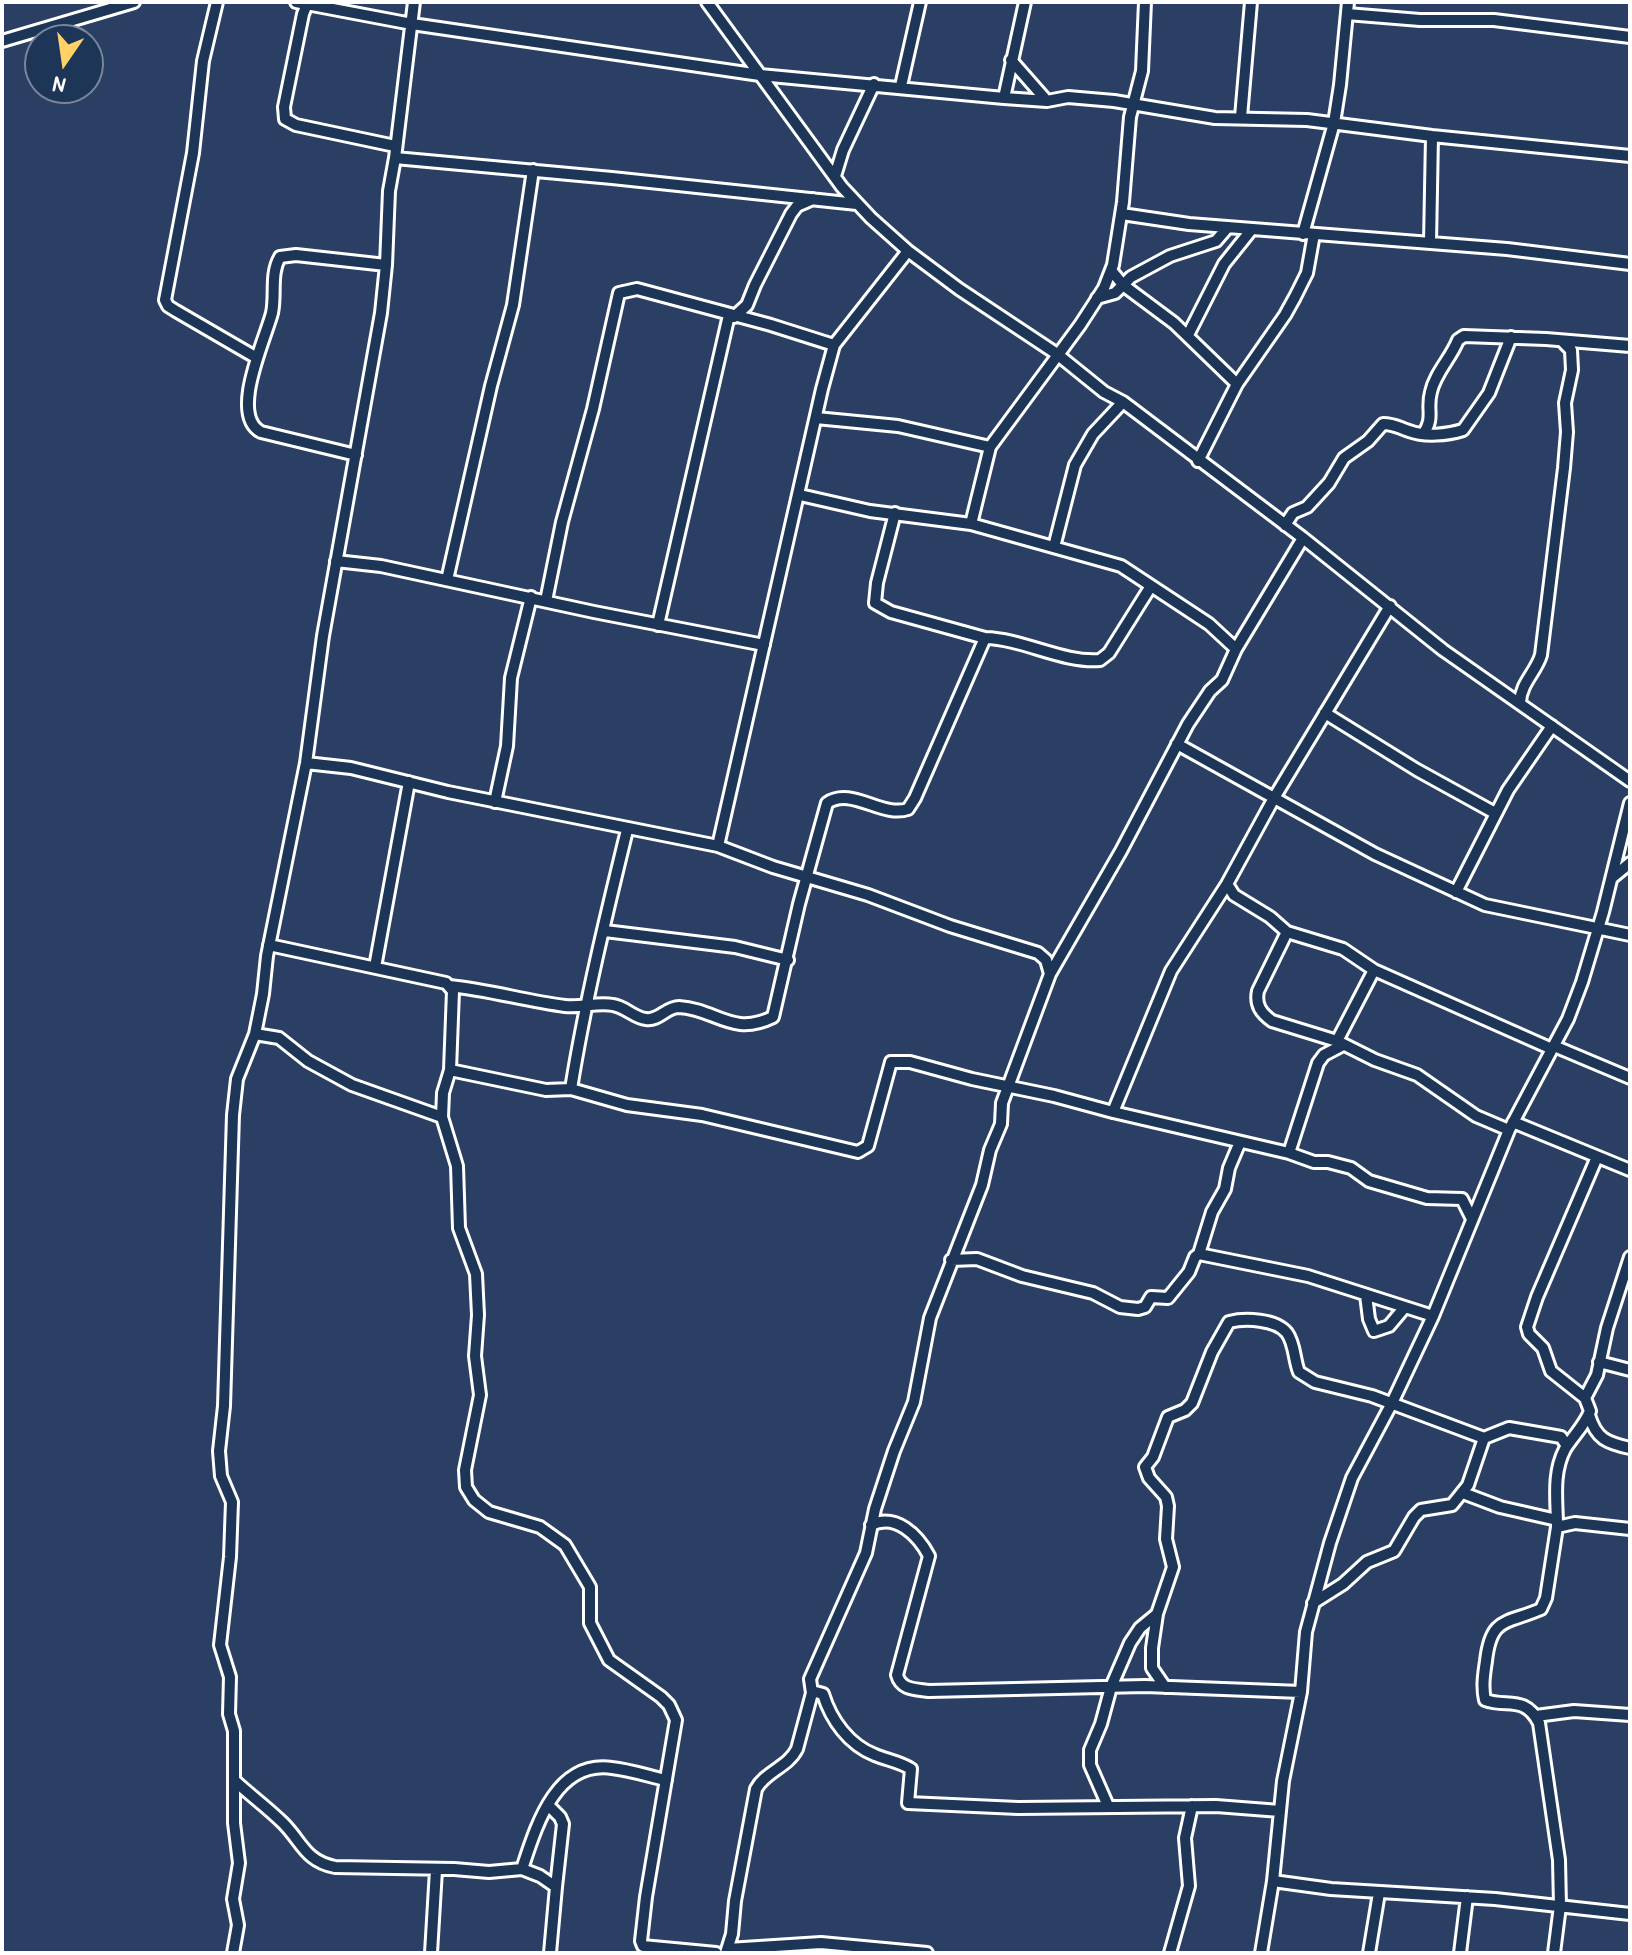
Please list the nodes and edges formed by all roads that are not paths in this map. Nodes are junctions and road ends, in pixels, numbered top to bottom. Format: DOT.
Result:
graph roads {
  1 [pos="134,2"];
  2 [pos="217,2"];
  3 [pos="414,2"];
  4 [pos="707,2"];
  5 [pos="920,2"];
  6 [pos="1025,2"];
  7 [pos="1145,2"];
  8 [pos="1251,2"];
  9 [pos="300,3"];
  10 [pos="103,6"];
  11 [pos="1347,8"];
  12 [pos="412,24"];
  13 [pos="1630,37"];
  14 [pos="2,41"];
  15 [pos="1011,60"];
  16 [pos="760,75"];
  17 [pos="874,84"];
  18 [pos="901,86"];
  19 [pos="1004,98"];
  20 [pos="1047,101"];
  21 [pos="1136,104"];
  22 [pos="1241,117"];
  23 [pos="1334,123"];
  24 [pos="1432,136"];
  25 [pos="395,146"];
  26 [pos="1630,156"];
  27 [pos="395,158"];
  28 [pos="533,170"];
  29 [pos="835,176"];
  30 [pos="815,198"];
  31 [pos="857,204"];
  32 [pos="1122,214"];
  33 [pos="1228,227"];
  34 [pos="1252,229"];
  35 [pos="1309,234"];
  36 [pos="1430,243"];
  37 [pos="908,251"];
  38 [pos="1630,264"];
  39 [pos="386,265"];
  40 [pos="1111,270"];
  41 [pos="1123,285"];
  42 [pos="1097,298"];
  43 [pos="732,316"];
  44 [pos="1188,335"];
  45 [pos="1511,337"];
  46 [pos="1563,342"];
  47 [pos="834,345"];
  48 [pos="1630,346"];
  49 [pos="1059,356"];
  50 [pos="257,358"];
  51 [pos="1237,384"];
  52 [pos="1123,402"];
  53 [pos="816,418"];
  54 [pos="1423,434"];
  55 [pos="990,447"];
  56 [pos="356,455"];
  57 [pos="1198,461"];
  58 [pos="800,495"];
  59 [pos="895,513"];
  60 [pos="971,524"];
  61 [pos="1285,525"];
  62 [pos="1303,538"];
  63 [pos="1054,547"];
  64 [pos="336,561"];
  65 [pos="447,580"];
  66 [pos="1151,586"];
  67 [pos="531,597"];
  68 [pos="546,601"];
  69 [pos="1390,606"];
  70 [pos="658,625"];
  71 [pos="985,638"];
  72 [pos="764,645"];
  73 [pos="1236,649"];
  74 [pos="1520,702"];
  75 [pos="1325,713"];
  76 [pos="1552,726"];
  77 [pos="1177,744"];
  78 [pos="306,763"];
  79 [pos="1630,781"];
  80 [pos="409,782"];
  81 [pos="1274,798"];
  82 [pos="495,802"];
  83 [pos="1630,803"];
  84 [pos="1495,813"];
  85 [pos="627,830"];
  86 [pos="718,846"];
  87 [pos="1630,863"];
  88 [pos="805,877"];
  89 [pos="1613,877"];
  90 [pos="1227,884"];
  91 [pos="1456,892"];
  92 [pos="1597,929"];
  93 [pos="605,931"];
  94 [pos="1287,932"];
  95 [pos="1630,935"];
  96 [pos="269,945"];
  97 [pos="788,960"];
  98 [pos="375,967"];
  99 [pos="1374,970"];
  100 [pos="1050,974"];
  101 [pos="450,986"];
  102 [pos="584,1006"];
  103 [pos="255,1034"];
  104 [pos="1323,1037"];
  105 [pos="1340,1043"];
  106 [pos="1553,1048"];
  107 [pos="1324,1055"];
  108 [pos="450,1070"];
  109 [pos="1630,1078"];
  110 [pos="1010,1088"];
  111 [pos="571,1089"];
  112 [pos="1113,1112"];
  113 [pos="442,1117"];
  114 [pos="1511,1126"];
  115 [pos="1240,1142"];
  116 [pos="1289,1153"];
  117 [pos="1597,1157"];
  118 [pos="1630,1170"];
  119 [pos="1471,1217"];
  120 [pos="1199,1254"];
  121 [pos="1630,1257"];
  122 [pos="951,1260"];
  123 [pos="1366,1295"];
  124 [pos="1405,1307"];
  125 [pos="1433,1316"];
  126 [pos="1599,1362"];
  127 [pos="1630,1370"];
  128 [pos="1585,1398"];
  129 [pos="1392,1403"];
  130 [pos="1589,1415"];
  131 [pos="1484,1438"];
  132 [pos="1567,1446"];
  133 [pos="1630,1448"];
  134 [pos="1463,1493"];
  135 [pos="1557,1524"];
  136 [pos="871,1525"];
  137 [pos="1630,1529"];
  138 [pos="1313,1603"];
  139 [pos="1157,1614"];
  140 [pos="1111,1687"];
  141 [pos="1165,1687"];
  142 [pos="812,1691"];
  143 [pos="1301,1692"];
  144 [pos="1630,1715"];
  145 [pos="1536,1716"];
  146 [pos="666,1780"];
  147 [pos="235,1781"];
  148 [pos="548,1805"];
  149 [pos="1108,1806"];
  150 [pos="1192,1806"];
  151 [pos="1280,1811"];
  152 [pos="522,1869"];
  153 [pos="436,1870"];
  154 [pos="1273,1881"];
  155 [pos="556,1887"];
  156 [pos="1379,1893"];
  157 [pos="1467,1897"];
  158 [pos="1560,1906"];
  159 [pos="1630,1914"];
  160 [pos="643,1949"];
  161 [pos="727,1951"];
  162 [pos="233,1953"];
  163 [pos="431,1953"];
  164 [pos="550,1953"];
  165 [pos="716,1953"];
  166 [pos="927,1953"];
  167 [pos="1170,1953"];
  168 [pos="1261,1953"];
  169 [pos="1369,1953"];
  170 [pos="1460,1953"];
  171 [pos="1554,1953"];
  1 -- 10 [label="street"];
  2 -- 50 [label="street"];
  3 -- 12 [label="street"];
  4 -- 16 [label="street"];
  5 -- 18 [label="street"];
  6 -- 15 [label="street"];
  7 -- 21 [label="street"];
  8 -- 22 [label="street"];
  9 -- 12 [label="street"];
  9 -- 25 [label="street"];
  10 -- 14 [label="street"];
  11 -- 13 [label="street"];
  11 -- 23 [label="street"];
  12 -- 16 [label="street"];
  12 -- 25 [label="street"];
  15 -- 19 [label="street"];
  15 -- 20 [label="street"];
  16 -- 17 [label="street"];
  16 -- 29 [label="street"];
  17 -- 18 [label="street"];
  17 -- 29 [label="street"];
  18 -- 19 [label="street"];
  19 -- 20 [label="street"];
  20 -- 21 [label="street"];
  21 -- 22 [label="street"];
  21 -- 32 [label="street"];
  22 -- 23 [label="street"];
  23 -- 24 [label="street"];
  23 -- 35 [label="street"];
  24 -- 26 [label="street"];
  24 -- 36 [label="street"];
  25 -- 27 [label="street"];
  27 -- 28 [label="street"];
  27 -- 39 [label="street"];
  28 -- 30 [label="street"];
  28 -- 65 [label="street"];
  29 -- 31 [label="street"];
  30 -- 31 [label="street"];
  30 -- 43 [label="street"];
  31 -- 37 [label="street"];
  32 -- 33 [label="street"];
  32 -- 40 [label="street"];
  33 -- 34 [label="street"];
  33 -- 41 [label="street"];
  34 -- 35 [label="street"];
  34 -- 44 [label="street"];
  35 -- 36 [label="street"];
  35 -- 51 [label="street"];
  36 -- 38 [label="street"];
  37 -- 47 [label="street"];
  37 -- 49 [label="street"];
  39 -- 50 [label="street"];
  39 -- 56 [label="street"];
  40 -- 41 [label="street"];
  40 -- 42 [label="street"];
  41 -- 42 [label="street"];
  41 -- 44 [label="street"];
  42 -- 49 [label="street"];
  43 -- 47 [label="street"];
  43 -- 68 [label="street"];
  43 -- 70 [label="street"];
  44 -- 51 [label="street"];
  45 -- 46 [label="street"];
  45 -- 54 [label="street"];
  45 -- 54 [label="street"];
  46 -- 48 [label="street"];
  46 -- 74 [label="street"];
  47 -- 53 [label="street"];
  49 -- 52 [label="street"];
  49 -- 55 [label="street"];
  50 -- 56 [label="street"];
  51 -- 57 [label="street"];
  52 -- 57 [label="street"];
  52 -- 63 [label="street"];
  53 -- 55 [label="street"];
  53 -- 58 [label="street"];
  54 -- 61 [label="street"];
  55 -- 60 [label="street"];
  56 -- 64 [label="street"];
  57 -- 61 [label="street"];
  58 -- 59 [label="street"];
  58 -- 72 [label="street"];
  59 -- 60 [label="street"];
  59 -- 71 [label="street"];
  60 -- 63 [label="street"];
  61 -- 62 [label="street"];
  62 -- 69 [label="street"];
  62 -- 73 [label="street"];
  63 -- 66 [label="street"];
  64 -- 65 [label="street"];
  64 -- 78 [label="street"];
  65 -- 67 [label="street"];
  66 -- 71 [label="street"];
  66 -- 73 [label="street"];
  67 -- 68 [label="street"];
  67 -- 82 [label="street"];
  68 -- 70 [label="street"];
  69 -- 74 [label="street"];
  69 -- 75 [label="street"];
  70 -- 72 [label="street"];
  71 -- 88 [label="street"];
  72 -- 86 [label="street"];
  73 -- 77 [label="street"];
  74 -- 76 [label="street"];
  75 -- 81 [label="street"];
  75 -- 84 [label="street"];
  76 -- 79 [label="street"];
  76 -- 84 [label="street"];
  77 -- 81 [label="street"];
  77 -- 100 [label="street"];
  78 -- 80 [label="street"];
  78 -- 96 [label="street"];
  80 -- 82 [label="street"];
  80 -- 98 [label="street"];
  81 -- 90 [label="street"];
  81 -- 91 [label="street"];
  82 -- 85 [label="street"];
  83 -- 89 [label="street"];
  84 -- 91 [label="street"];
  85 -- 86 [label="street"];
  85 -- 93 [label="street"];
  86 -- 88 [label="street"];
  87 -- 89 [label="street"];
  88 -- 97 [label="street"];
  88 -- 100 [label="street"];
  89 -- 92 [label="street"];
  90 -- 94 [label="street"];
  90 -- 112 [label="street"];
  91 -- 92 [label="street"];
  92 -- 95 [label="street"];
  92 -- 106 [label="street"];
  93 -- 97 [label="street"];
  93 -- 102 [label="street"];
  94 -- 99 [label="street"];
  94 -- 104 [label="street"];
  96 -- 98 [label="street"];
  96 -- 103 [label="street"];
  97 -- 102 [label="street"];
  98 -- 101 [label="street"];
  99 -- 105 [label="street"];
  99 -- 106 [label="street"];
  100 -- 110 [label="street"];
  101 -- 102 [label="street"];
  101 -- 108 [label="street"];
  102 -- 111 [label="street"];
  103 -- 113 [label="street"];
  103 -- 147 [label="street"];
  104 -- 105 [label="street"];
  104 -- 107 [label="street"];
  105 -- 107 [label="street"];
  105 -- 114 [label="street"];
  106 -- 109 [label="street"];
  106 -- 114 [label="street"];
  107 -- 116 [label="street"];
  108 -- 111 [label="street"];
  108 -- 113 [label="street"];
  110 -- 111 [label="street"];
  110 -- 112 [label="street"];
  110 -- 122 [label="street"];
  112 -- 115 [label="street"];
  113 -- 146 [label="street"];
  114 -- 117 [label="street"];
  114 -- 119 [label="street"];
  115 -- 116 [label="street"];
  115 -- 120 [label="street"];
  116 -- 119 [label="street"];
  117 -- 118 [label="street"];
  117 -- 128 [label="street"];
  119 -- 125 [label="street"];
  120 -- 122 [label="street"];
  120 -- 123 [label="street"];
  121 -- 126 [label="street"];
  122 -- 136 [label="street"];
  123 -- 124 [label="street"];
  123 -- 124 [label="street"];
  124 -- 125 [label="street"];
  125 -- 129 [label="street"];
  126 -- 127 [label="street"];
  126 -- 128 [label="street"];
  128 -- 130 [label="street"];
  129 -- 131 [label="street"];
  129 -- 138 [label="street"];
  129 -- 139 [label="street"];
  130 -- 132 [label="street"];
  130 -- 133 [label="street"];
  131 -- 132 [label="street"];
  131 -- 134 [label="street"];
  132 -- 135 [label="street"];
  134 -- 135 [label="street"];
  134 -- 138 [label="street"];
  135 -- 137 [label="street"];
  135 -- 145 [label="street"];
  136 -- 140 [label="street"];
  136 -- 142 [label="street"];
  138 -- 143 [label="street"];
  139 -- 140 [label="street"];
  139 -- 141 [label="street"];
  140 -- 141 [label="street"];
  140 -- 149 [label="street"];
  141 -- 143 [label="street"];
  142 -- 149 [label="street"];
  142 -- 161 [label="street"];
  143 -- 151 [label="street"];
  144 -- 145 [label="street"];
  145 -- 158 [label="street"];
  146 -- 148 [label="street"];
  146 -- 160 [label="street"];
  147 -- 153 [label="street"];
  147 -- 162 [label="street"];
  148 -- 152 [label="street"];
  148 -- 155 [label="street"];
  149 -- 150 [label="street"];
  150 -- 151 [label="street"];
  150 -- 167 [label="street"];
  151 -- 154 [label="street"];
  152 -- 153 [label="street"];
  152 -- 155 [label="street"];
  153 -- 163 [label="street"];
  154 -- 156 [label="street"];
  154 -- 168 [label="street"];
  155 -- 164 [label="street"];
  156 -- 157 [label="street"];
  156 -- 169 [label="street"];
  157 -- 158 [label="street"];
  157 -- 170 [label="street"];
  158 -- 159 [label="street"];
  158 -- 171 [label="street"];
  160 -- 165 [label="street"];
  161 -- 166 [label="street"];
}
